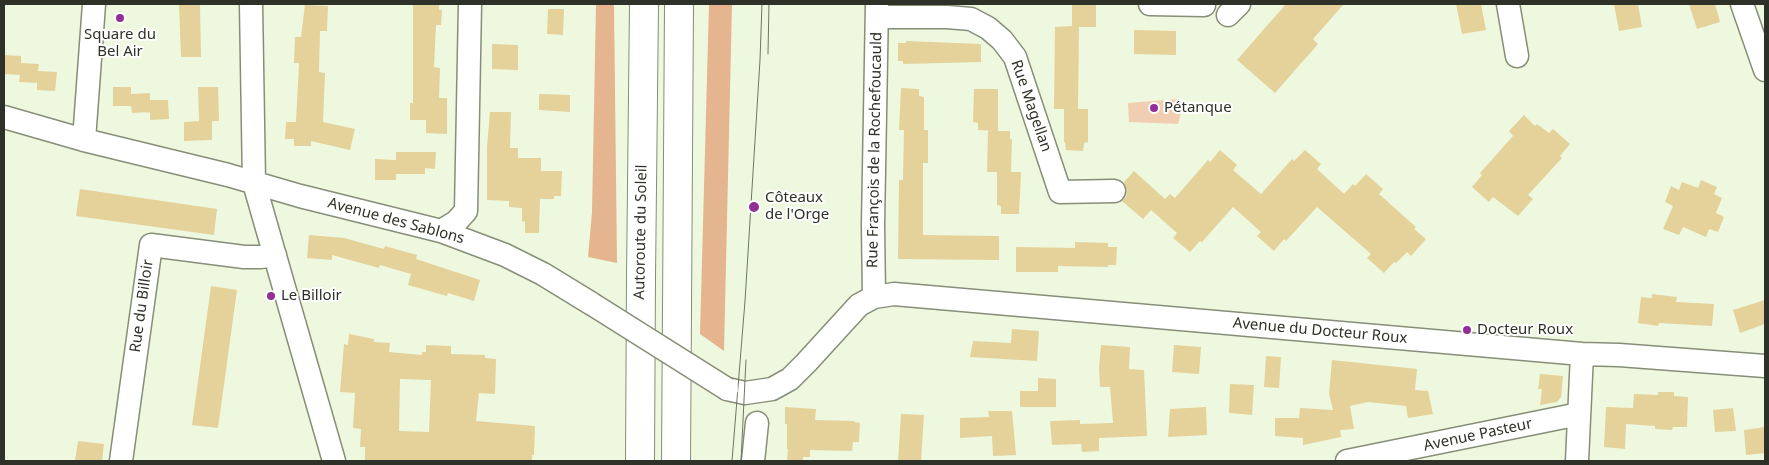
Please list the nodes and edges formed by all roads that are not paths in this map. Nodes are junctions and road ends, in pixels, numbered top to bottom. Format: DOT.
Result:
graph roads {
  1 [pos="94,4"];
  2 [pos="251,4"];
  3 [pos="470,4"];
  4 [pos="644,4"];
  5 [pos="679,4"];
  6 [pos="1150,4"];
  7 [pos="1202,4"];
  8 [pos="1508,4"];
  9 [pos="1742,4"];
  10 [pos="877,10"];
  11 [pos="1759,31"];
  12 [pos="1518,56"];
  13 [pos="1765,70"];
  14 [pos="4,117"];
  15 [pos="84,140"];
  16 [pos="254,183"];
  17 [pos="1114,191"];
  18 [pos="441,231"];
  19 [pos="275,255"];
  20 [pos="874,297"];
  21 [pos="1582,354"];
  22 [pos="1765,366"];
  23 [pos="1579,414"];
  24 [pos="758,423"];
  25 [pos="121,461"];
  26 [pos="334,461"];
  27 [pos="640,461"];
  28 [pos="676,461"];
  29 [pos="753,461"];
  30 [pos="1347,461"];
  31 [pos="1577,461"];
  1 -- 15 [label="street"];
  2 -- 16 [label="street"];
  3 -- 18 [label="street"];
  4 -- 27 [label="highway, Autoroute du Soleil"];
  5 -- 28 [label="highway"];
  6 -- 7 [label="street"];
  8 -- 12 [label="street"];
  9 -- 11 [label="street"];
  10 -- 17 [label="street, Rue Magellan"];
  10 -- 20 [label="street, Rue François de la Rochefoucauld"];
  11 -- 13 [label="street"];
  14 -- 15 [label="street, Avenue des Sablons"];
  15 -- 16 [label="street, Avenue des Sablons"];
  16 -- 18 [label="street, Avenue des Sablons"];
  16 -- 19 [label="street"];
  18 -- 20 [label="street, Avenue des Sablons, bridge"];
  19 -- 25 [label="street, Rue du Billoir"];
  19 -- 26 [label="street"];
  20 -- 21 [label="street, Avenue du Docteur Roux"];
  21 -- 22 [label="street, Avenue du Docteur Roux"];
  21 -- 23 [label="street"];
  23 -- 30 [label="street, Avenue Pasteur"];
  23 -- 31 [label="street"];
  24 -- 29 [label="street"];
}
